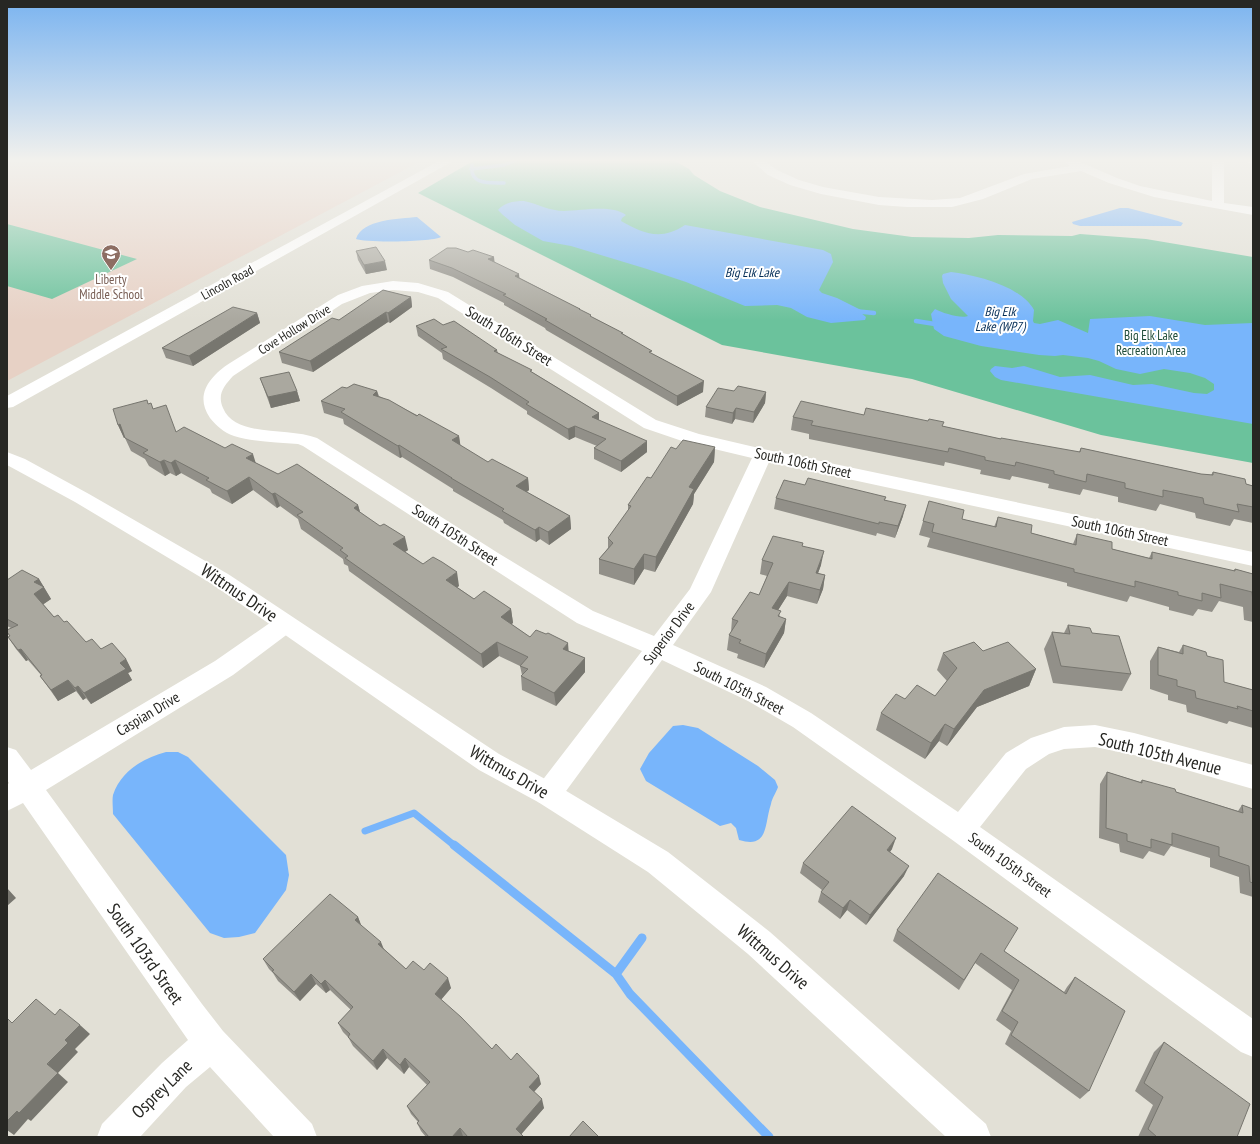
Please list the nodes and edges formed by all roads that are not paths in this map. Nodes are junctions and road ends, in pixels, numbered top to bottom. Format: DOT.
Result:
graph roads {
  1 [pos="351,214"];
  2 [pos="386,286"];
  3 [pos="213,389"];
  4 [pos="7,403"];
  5 [pos="763,455"];
  6 [pos="7,458"];
  7 [pos="1253,559"];
  8 [pos="285,624"];
  9 [pos="658,648"];
  10 [pos="7,758"];
  11 [pos="1253,777"];
  12 [pos="17,793"];
  13 [pos="548,794"];
  14 [pos="961,830"];
  15 [pos="1253,1040"];
  16 [pos="211,1043"];
  17 [pos="114,1137"];
  18 [pos="299,1137"];
  19 [pos="973,1137"];
  1 -- 4 [label="street, Lincoln Road"];
  2 -- 3 [label="street, Cove Hollow Drive"];
  2 -- 5 [label="street, South 106th Street"];
  3 -- 9 [label="street, South 105th Street"];
  5 -- 7 [label="street, South 106th Street"];
  5 -- 9 [label="street, Superior Drive"];
  6 -- 8 [label="street, Wittmus Drive"];
  8 -- 12 [label="street, Caspian Drive"];
  8 -- 13 [label="street, Wittmus Drive"];
  9 -- 13 [label="street, Superior Drive"];
  9 -- 14 [label="street, South 105th Street"];
  10 -- 12 [label="street, South 103rd Street"];
  11 -- 14 [label="street, South 105th Avenue"];
  12 -- 16 [label="street, South 103rd Street"];
  13 -- 19 [label="street, Wittmus Drive"];
  14 -- 15 [label="street, South 105th Street"];
  16 -- 17 [label="street, Osprey Lane"];
  16 -- 18 [label="street, South 103rd Street"];
}
